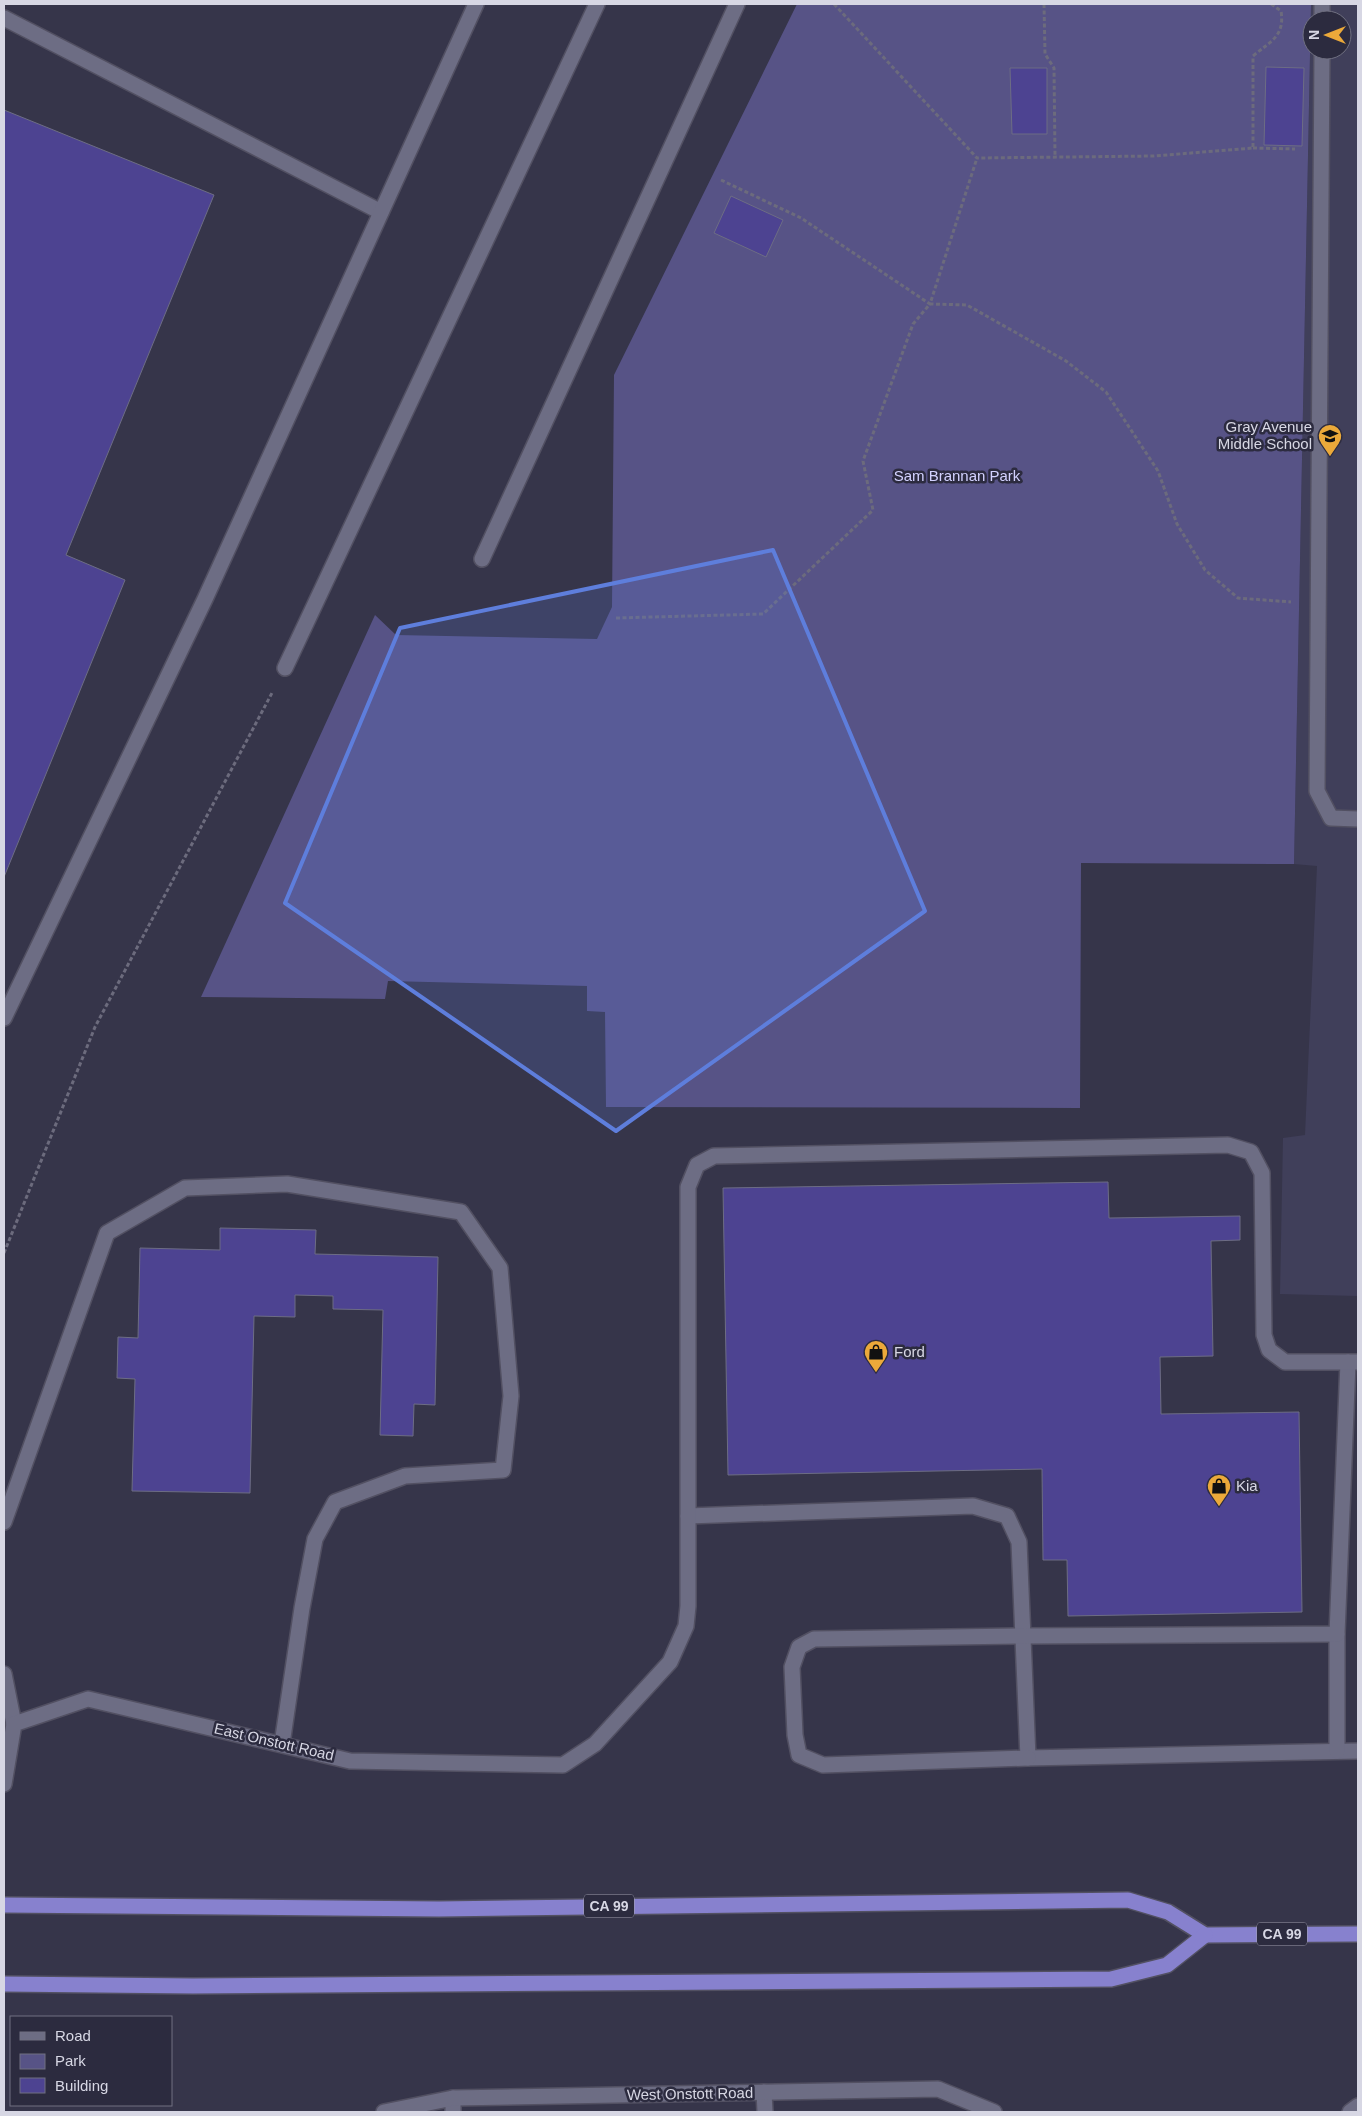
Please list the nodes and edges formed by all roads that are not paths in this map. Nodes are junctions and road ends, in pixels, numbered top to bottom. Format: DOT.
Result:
graph roads {
  1 [pos="476,4"];
  2 [pos="597,4"];
  3 [pos="737,4"];
  4 [pos="4,18"];
  5 [pos="1322,60"];
  6 [pos="381,212"];
  7 [pos="482,559"];
  8 [pos="285,668"];
  9 [pos="1358,819"];
  10 [pos="4,1018"];
  11 [pos="1353,1362"];
  12 [pos="688,1516"];
  13 [pos="4,1522"];
  14 [pos="1337,1634"];
  15 [pos="1023,1636"];
  16 [pos="4,1674"];
  17 [pos="14,1724"];
  18 [pos="282,1744"];
  19 [pos="1358,1751"];
  20 [pos="1337,1752"];
  21 [pos="1028,1758"];
  22 [pos="4,1784"];
  23 [pos="4,1904"];
  24 [pos="1358,1934"];
  25 [pos="1205,1935"];
  26 [pos="4,1984"];
  27 [pos="764,2092"];
  28 [pos="453,2105"];
  29 [pos="1358,2106"];
  30 [pos="384,2112"];
  31 [pos="764,2112"];
  32 [pos="994,2112"];
  33 [pos="1350,2112"];
  1 -- 6 [label="street"];
  2 -- 8 [label="street"];
  3 -- 7 [label="street"];
  4 -- 6 [label="street"];
  5 -- 9 [label="street"];
  6 -- 10 [label="street"];
  11 -- 12 [label="street, East Onstott Road"];
  11 -- 14 [label="street"];
  12 -- 15 [label="street"];
  12 -- 18 [label="street, East Onstott Road"];
  13 -- 18 [label="street"];
  14 -- 15 [label="street"];
  14 -- 20 [label="street"];
  15 -- 21 [label="street"];
  15 -- 21 [label="street"];
  16 -- 17 [label="street"];
  17 -- 18 [label="street, East Onstott Road"];
  17 -- 22 [label="street"];
  19 -- 20 [label="street"];
  20 -- 21 [label="street"];
  23 -- 25 [label="highway, CA 99"];
  24 -- 25 [label="highway, CA 99"];
  25 -- 26 [label="highway"];
  27 -- 28 [label="street, West Onstott Road"];
  27 -- 31 [label="street"];
  27 -- 32 [label="street, West Onstott Road"];
  28 -- 30 [label="street, West Onstott Road"];
  29 -- 33 [label="street"];
}
